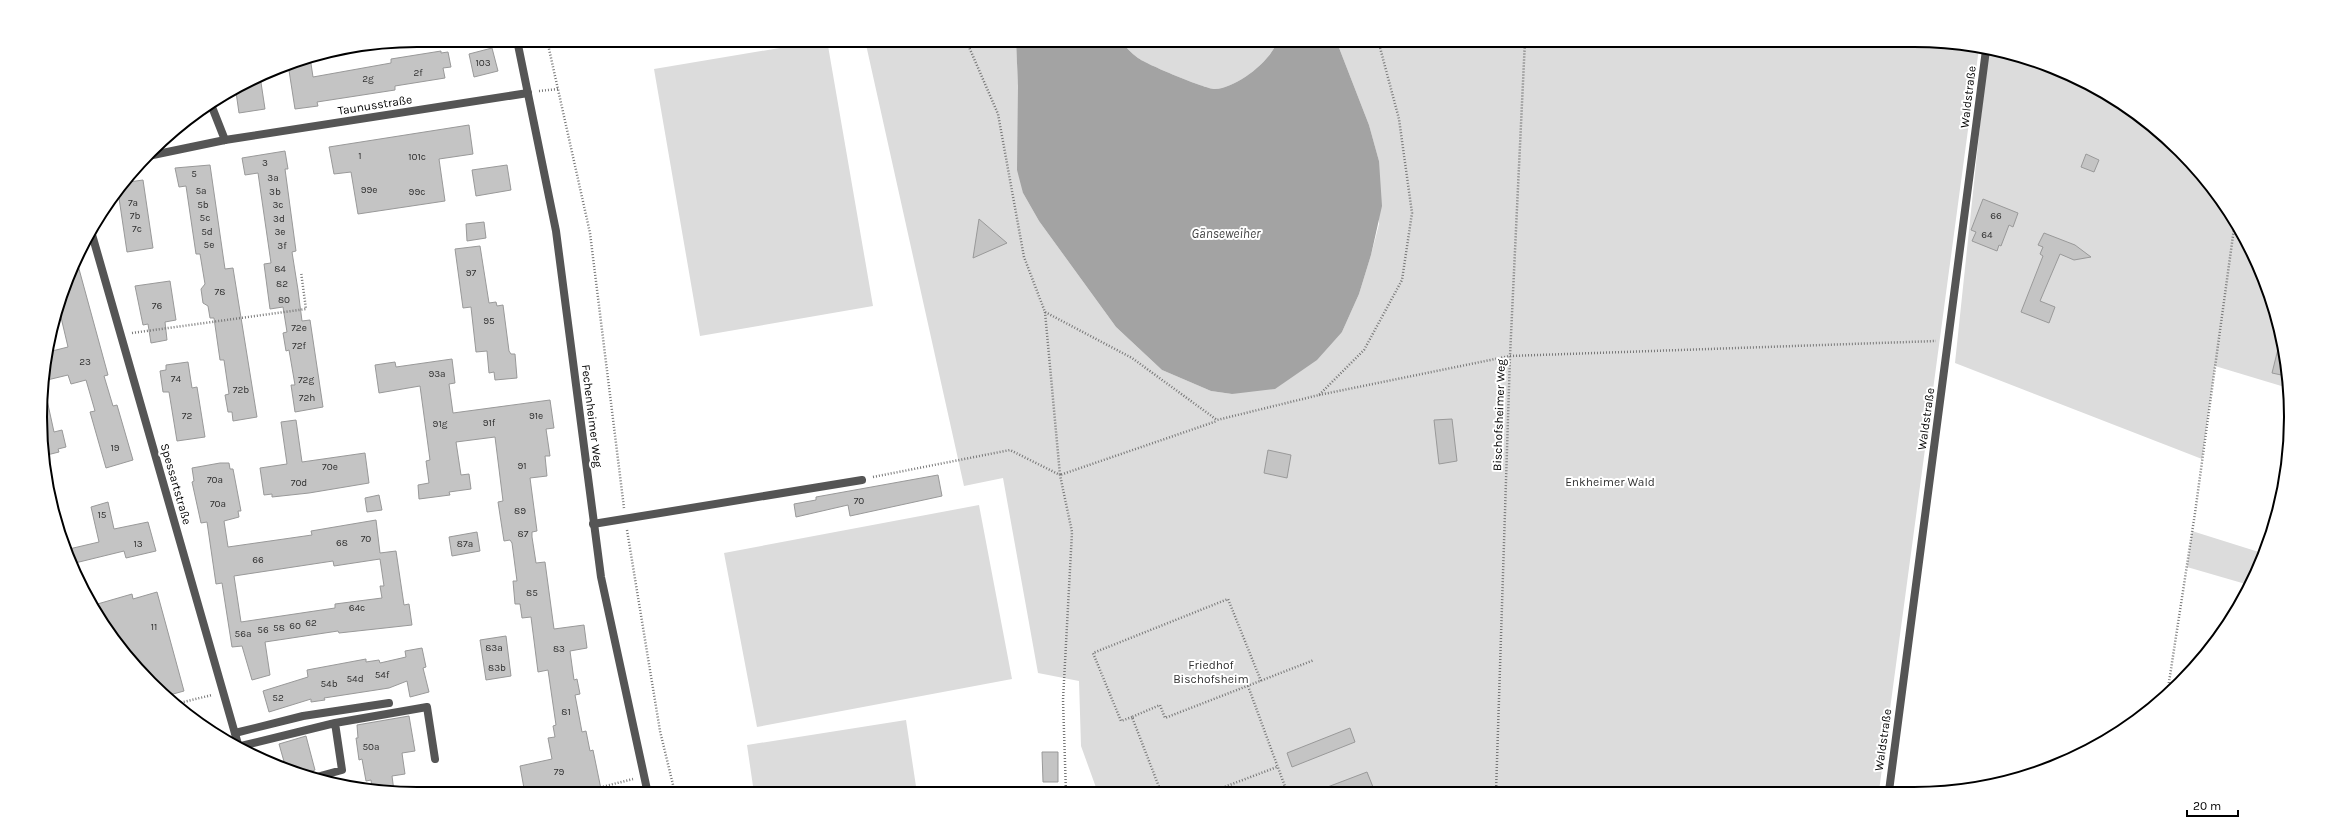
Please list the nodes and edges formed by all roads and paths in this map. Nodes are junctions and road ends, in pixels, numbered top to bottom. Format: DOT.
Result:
graph roads {
  1 [pos="518,47"];
  2 [pos="549,47"];
  3 [pos="969,47"];
  4 [pos="1380,47"];
  5 [pos="1525,47"];
  6 [pos="1986,54"];
  7 [pos="558,89"];
  8 [pos="528,93"];
  9 [pos="213,108"];
  10 [pos="225,140"];
  11 [pos="156,154"];
  12 [pos="2234,231"];
  13 [pos="93,239"];
  14 [pos="301,272"];
  15 [pos="1045,312"];
  16 [pos="119,335"];
  17 [pos="1949,341"];
  18 [pos="1510,356"];
  19 [pos="1319,395"];
  20 [pos="1217,420"];
  21 [pos="1060,475"];
  22 [pos="862,480"];
  23 [pos="625,520"];
  24 [pos="593,524"];
  25 [pos="1314,660"];
  26 [pos="1261,681"];
  27 [pos="1248,686"];
  28 [pos="2168,686"];
  29 [pos="223,692"];
  30 [pos="182,702"];
  31 [pos="389,703"];
  32 [pos="1132,717"];
  33 [pos="335,722"];
  34 [pos="235,733"];
  35 [pos="237,740"];
  36 [pos="246,745"];
  37 [pos="435,759"];
  38 [pos="1277,767"];
  39 [pos="324,775"];
  40 [pos="643,776"];
  41 [pos="601,787"];
  42 [pos="646,787"];
  43 [pos="673,787"];
  44 [pos="1066,787"];
  45 [pos="1159,787"];
  46 [pos="1225,787"];
  47 [pos="1285,787"];
  48 [pos="1496,787"];
  49 [pos="1890,787"];
  1 -- 8 [label="street, Fechenheimer Weg"];
  2 -- 7 [label="path"];
  3 -- 15 [label="path"];
  4 -- 19 [label="path"];
  5 -- 18 [label="path, Bischofsheimer Weg"];
  6 -- 17 [label="street, Waldstraße"];
  7 -- 8 [label="path"];
  7 -- 23 [label="path"];
  8 -- 10 [label="street, Taunusstraße"];
  8 -- 24 [label="street, Fechenheimer Weg"];
  9 -- 10 [label="street"];
  10 -- 11 [label="street, Taunusstraße"];
  12 -- 28 [label="path"];
  13 -- 16 [label="street, Spessartstraße"];
  14 -- 16 [label="path"];
  15 -- 20 [label="path"];
  15 -- 21 [label="path"];
  16 -- 29 [label="street, Spessartstraße"];
  17 -- 18 [label="path"];
  17 -- 49 [label="street, Waldstraße"];
  18 -- 19 [label="path"];
  18 -- 48 [label="path, Bischofsheimer Weg"];
  19 -- 20 [label="path"];
  20 -- 21 [label="path"];
  21 -- 22 [label="path"];
  21 -- 44 [label="path"];
  22 -- 23 [label="street"];
  23 -- 24 [label="street"];
  23 -- 43 [label="path"];
  24 -- 40 [label="street, Fechenheimer Weg"];
  25 -- 26 [label="path"];
  26 -- 27 [label="path"];
  26 -- 32 [label="path"];
  27 -- 32 [label="path"];
  27 -- 38 [label="path"];
  29 -- 30 [label="path"];
  29 -- 34 [label="street, Spessartstraße"];
  31 -- 34 [label="street"];
  32 -- 45 [label="path"];
  33 -- 36 [label="street"];
  33 -- 37 [label="street"];
  33 -- 39 [label="street"];
  34 -- 35 [label="street, Spessartstraße"];
  38 -- 46 [label="path"];
  38 -- 47 [label="path"];
  40 -- 41 [label="path"];
  40 -- 42 [label="street, Fechenheimer Weg"];
}
